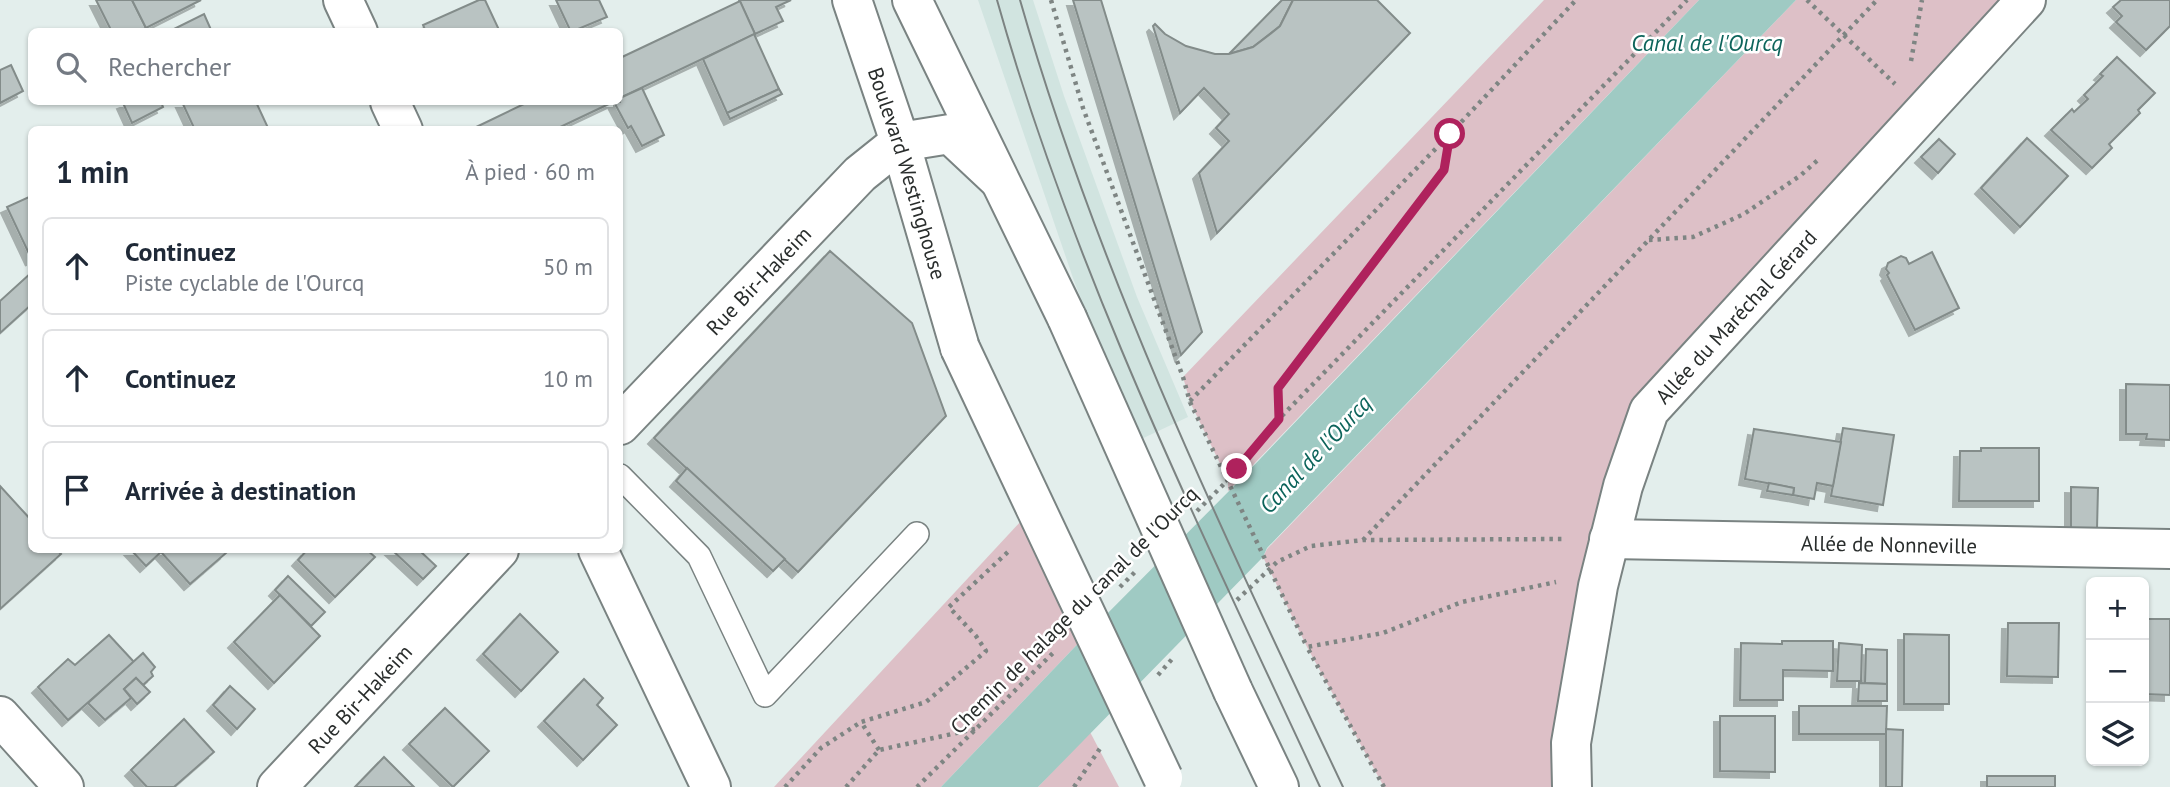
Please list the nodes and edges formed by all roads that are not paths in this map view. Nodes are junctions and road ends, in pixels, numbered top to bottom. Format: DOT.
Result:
graph roads {
  1 [pos="343,0"];
  2 [pos="852,0"];
  3 [pos="912,0"];
  4 [pos="2026,0"];
  5 [pos="356,28"];
  6 [pos="391,105"];
  7 [pos="401,126"];
  8 [pos="900,142"];
  9 [pos="1000,181"];
  10 [pos="623,422"];
  11 [pos="623,479"];
  12 [pos="917,534"];
  13 [pos="2170,549"];
  14 [pos="496,553"];
  15 [pos="599,553"];
  16 [pos="1606,556"];
  17 [pos="0,716"];
  18 [pos="1165,783"];
  19 [pos="64,787"];
  20 [pos="277,787"];
  21 [pos="711,787"];
  22 [pos="1279,787"];
  23 [pos="1572,787"];
  1 -- 5 [label="street"];
  2 -- 8 [label="street, Boulevard Westinghouse"];
  3 -- 9 [label="street"];
  4 -- 16 [label="street, Allée du Maréchal Gérard"];
  6 -- 7 [label="street"];
  8 -- 9 [label="street"];
  8 -- 10 [label="street, Rue Bir-Hakeim"];
  8 -- 18 [label="street, Boulevard Westinghouse, bridge"];
  9 -- 22 [label="street, bridge"];
  11 -- 12 [label="lane"];
  13 -- 16 [label="street, Allée de Nonneville"];
  14 -- 20 [label="street, Rue Bir-Hakeim"];
  15 -- 21 [label="street"];
  16 -- 23 [label="street, Allée du Maréchal Gérard"];
  17 -- 19 [label="street"];
}
